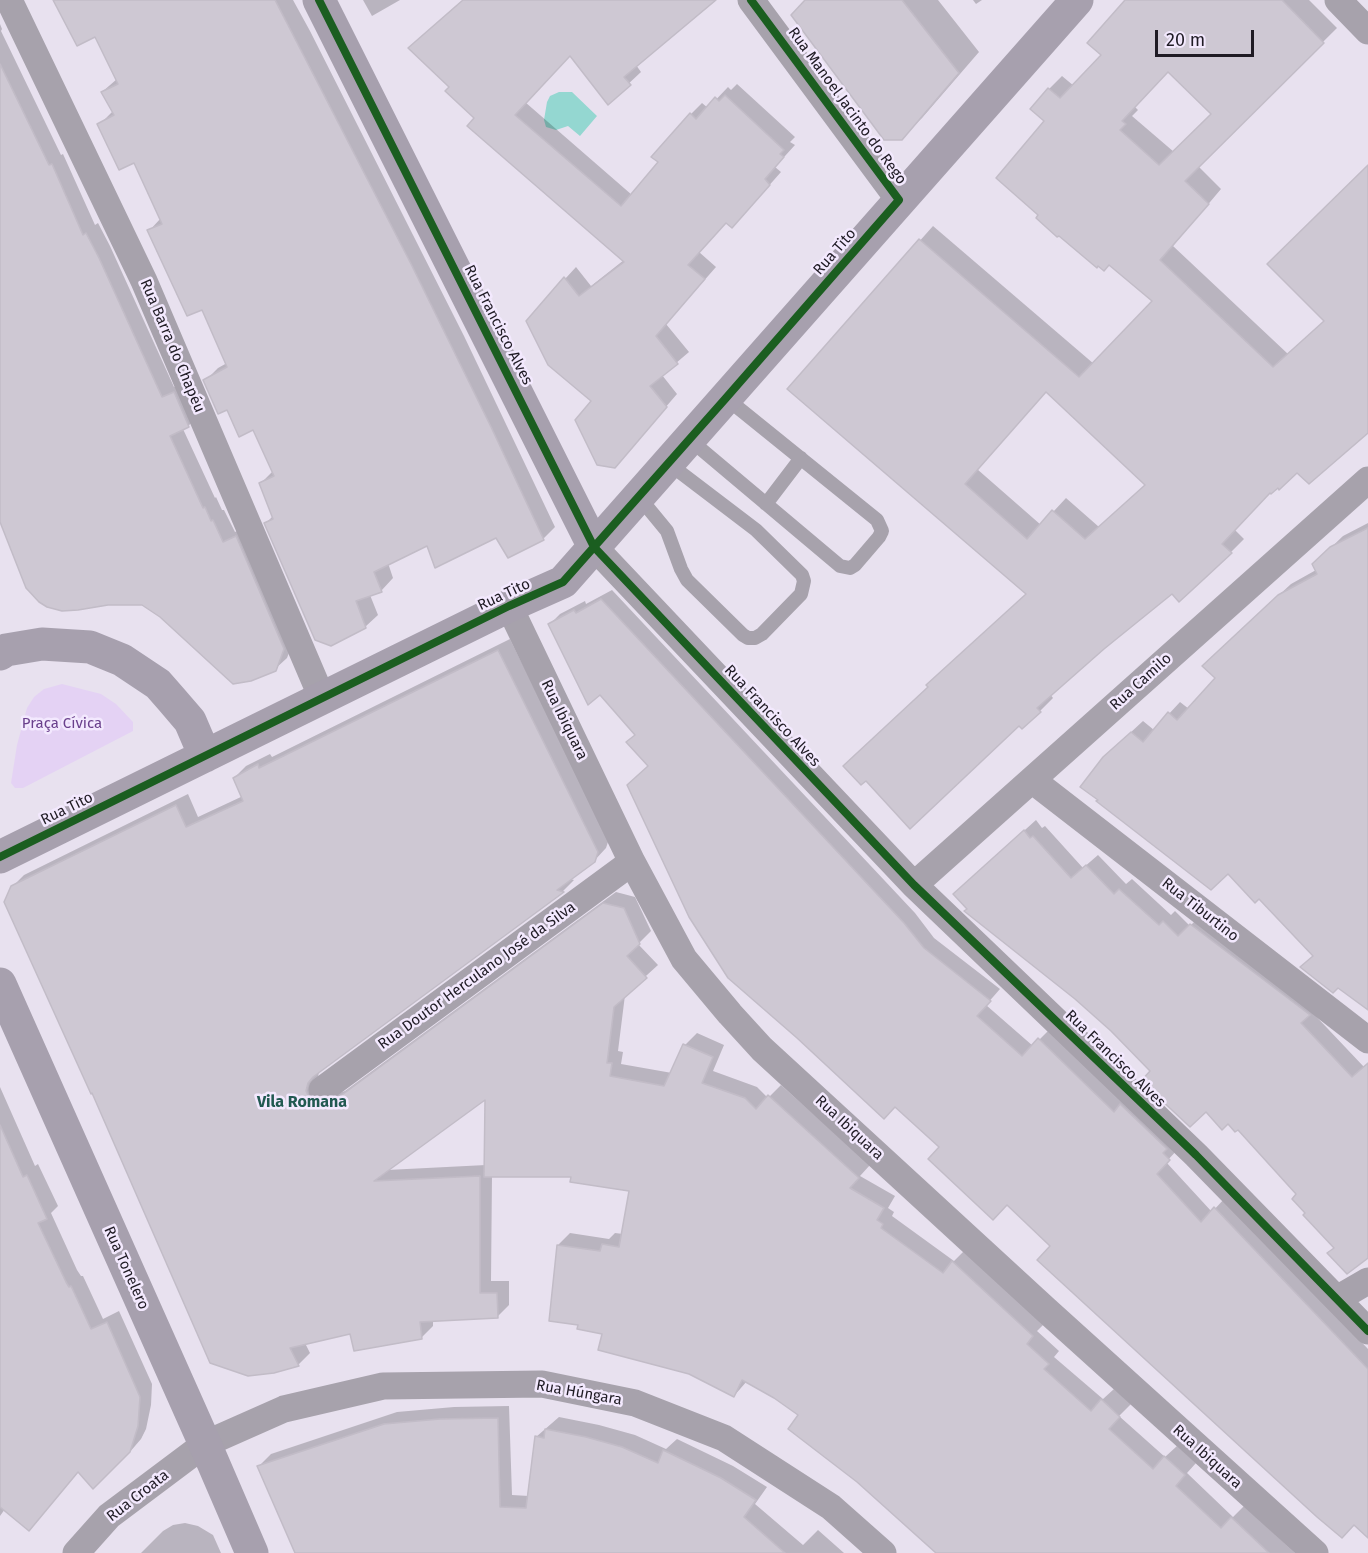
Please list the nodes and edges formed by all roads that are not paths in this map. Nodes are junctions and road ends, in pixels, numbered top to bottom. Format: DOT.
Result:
graph roads {
  1 [pos="9,0"];
  2 [pos="319,0"];
  3 [pos="751,0"];
  4 [pos="1077,0"];
  5 [pos="1338,0"];
  6 [pos="1368,31"];
  7 [pos="899,200"];
  8 [pos="726,398"];
  9 [pos="689,439"];
  10 [pos="801,458"];
  11 [pos="668,463"];
  12 [pos="1368,480"];
  13 [pos="639,497"];
  14 [pos="766,504"];
  15 [pos="594,547"];
  16 [pos="509,606"];
  17 [pos="2,643"];
  18 [pos="322,698"];
  19 [pos="205,756"];
  20 [pos="1032,780"];
  21 [pos="0,857"];
  22 [pos="632,862"];
  23 [pos="914,885"];
  24 [pos="0,984"];
  25 [pos="1368,1040"];
  26 [pos="322,1090"];
  27 [pos="1368,1281"];
  28 [pos="1337,1299"];
  29 [pos="1368,1331"];
  30 [pos="205,1444"];
  31 [pos="76,1553"];
  32 [pos="252,1553"];
  33 [pos="883,1553"];
  34 [pos="1315,1553"];
  1 -- 18 [label="street, Rua Barra do Chapéu"];
  2 -- 15 [label="street, Rua Francisco Alves"];
  3 -- 7 [label="street, Rua Manoel Jacinto do Rego"];
  4 -- 7 [label="street, Rua Tito"];
  5 -- 6 [label="street"];
  7 -- 8 [label="street, Rua Tito"];
  8 -- 9 [label="street, Rua Tito"];
  8 -- 10 [label="lane"];
  9 -- 11 [label="street, Rua Tito"];
  9 -- 14 [label="lane"];
  10 -- 14 [label="lane"];
  10 -- 14 [label="lane"];
  11 -- 13 [label="street, Rua Tito"];
  11 -- 13 [label="lane"];
  12 -- 20 [label="street, Rua Camilo"];
  13 -- 15 [label="street, Rua Tito"];
  15 -- 16 [label="street, Rua Tito"];
  15 -- 23 [label="street, Rua Francisco Alves"];
  16 -- 18 [label="street, Rua Tito"];
  16 -- 22 [label="street, Rua Ibiquara"];
  17 -- 19 [label="street"];
  18 -- 19 [label="street, Rua Tito"];
  19 -- 21 [label="street, Rua Tito"];
  20 -- 23 [label="street, Rua Camilo"];
  20 -- 25 [label="street, Rua Tiburtino"];
  22 -- 26 [label="street, Rua Doutor Herculano José da Silva"];
  22 -- 34 [label="street, Rua Ibiquara"];
  23 -- 28 [label="street, Rua Francisco Alves"];
  24 -- 30 [label="street, Rua Tonelero"];
  27 -- 28 [label="street"];
  28 -- 29 [label="street, Rua Francisco Alves"];
  30 -- 31 [label="street, Rua Croata"];
  30 -- 32 [label="street, Rua Tonelero"];
  30 -- 33 [label="street, Rua Húngara"];
}
